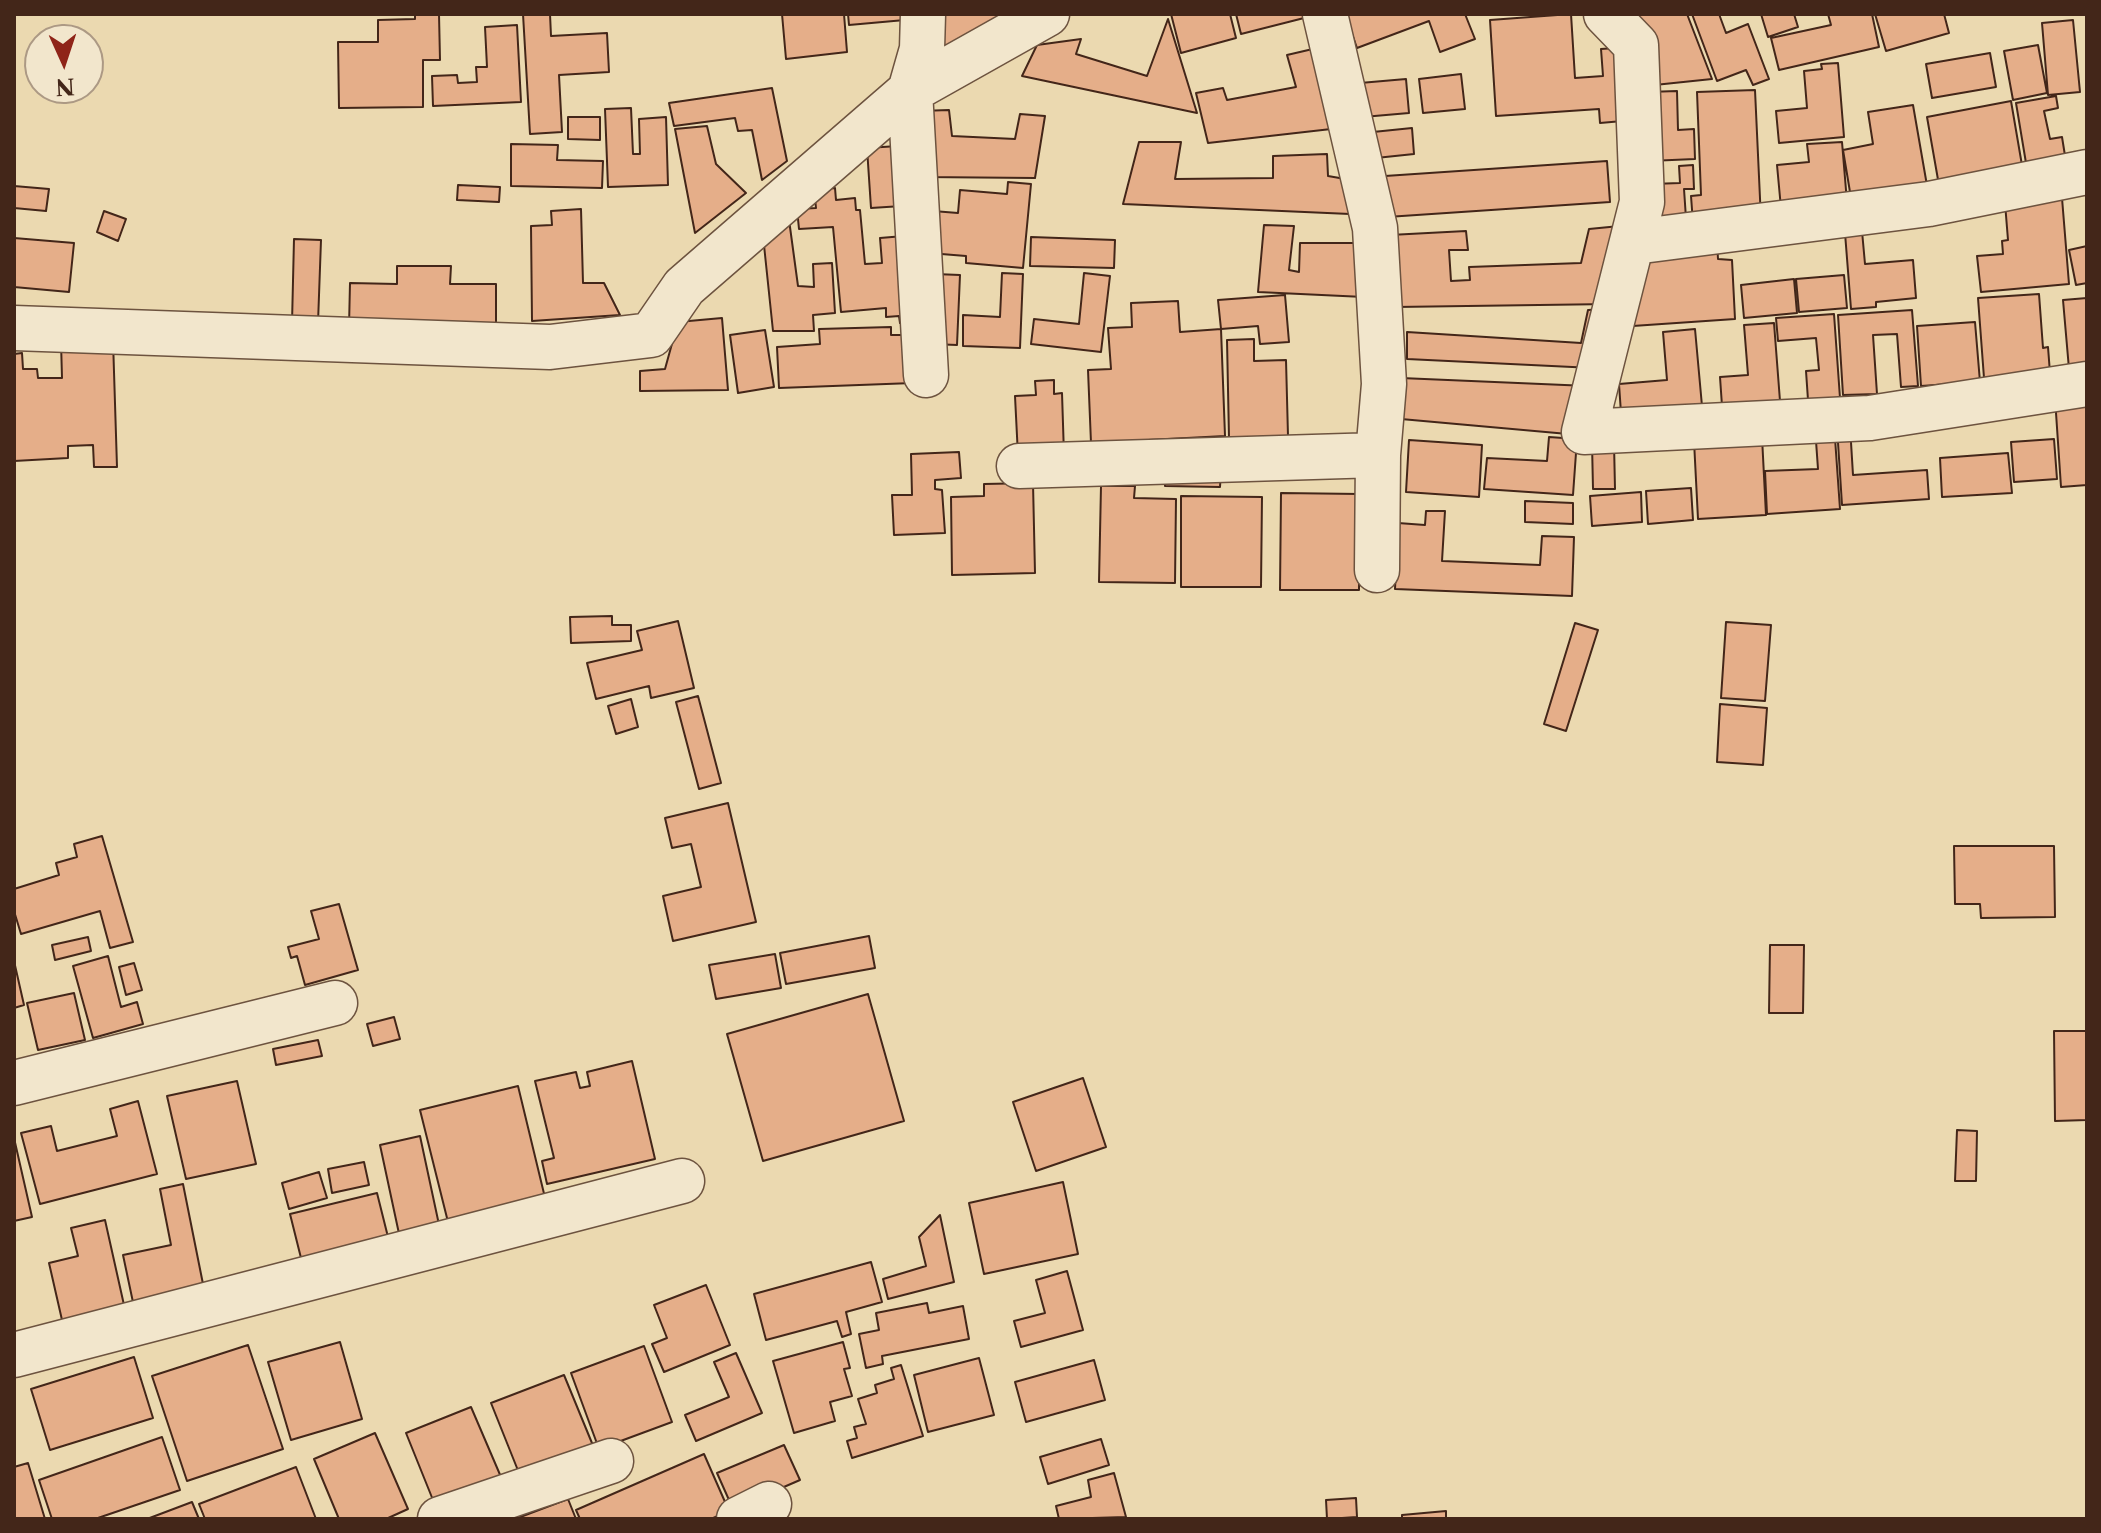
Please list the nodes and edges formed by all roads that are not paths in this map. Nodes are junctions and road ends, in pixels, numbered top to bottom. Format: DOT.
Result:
graph roads {
  1 [pos="923,14"];
  2 [pos="1047,14"];
  3 [pos="1325,14"];
  4 [pos="1606,14"];
  5 [pos="910,91"];
  6 [pos="2087,172"];
  7 [pos="1634,242"];
  8 [pos="14,328"];
  9 [pos="926,375"];
  10 [pos="2087,384"];
  11 [pos="1378,455"];
  12 [pos="1019,466"];
  13 [pos="1377,570"];
  14 [pos="335,1003"];
  15 [pos="14,1083"];
  16 [pos="682,1181"];
  17 [pos="14,1355"];
  18 [pos="611,1461"];
  19 [pos="440,1519"];
  1 -- 5 [label="street"];
  2 -- 5 [label="street"];
  3 -- 11 [label="street"];
  4 -- 7 [label="street"];
  5 -- 8 [label="street"];
  5 -- 9 [label="street"];
  6 -- 7 [label="street"];
  7 -- 10 [label="street"];
  11 -- 12 [label="street"];
  11 -- 13 [label="street"];
  14 -- 15 [label="street"];
  16 -- 17 [label="street"];
  18 -- 19 [label="street"];
}
